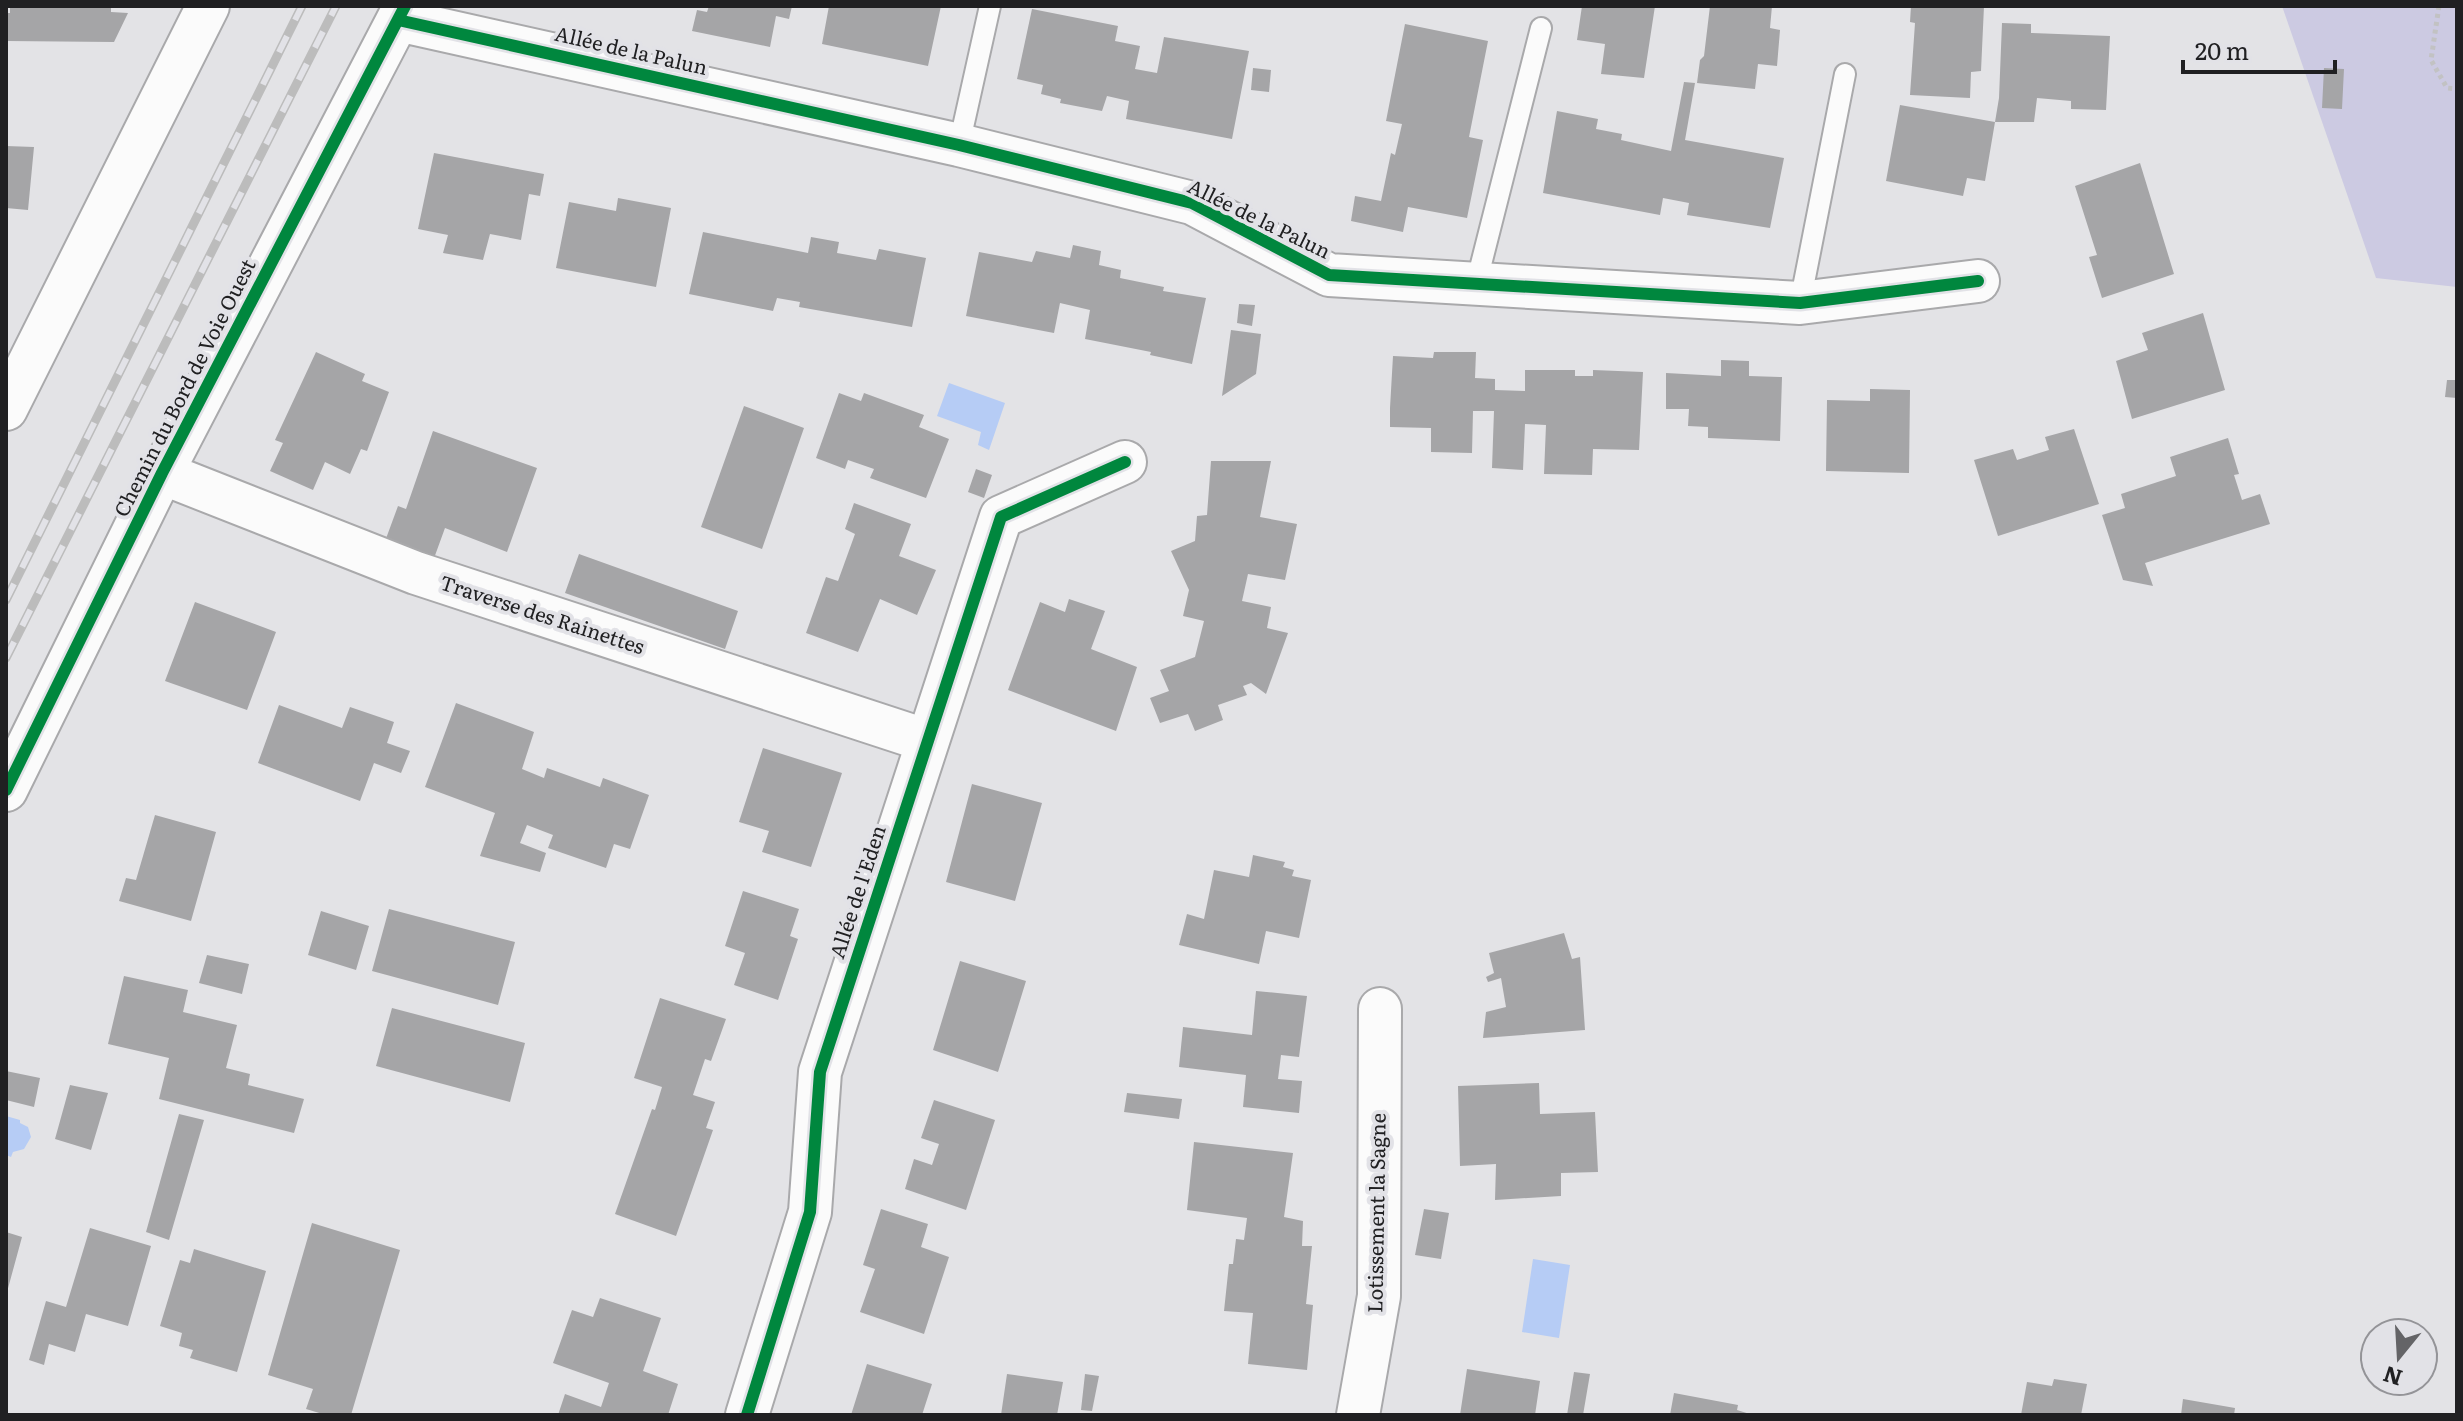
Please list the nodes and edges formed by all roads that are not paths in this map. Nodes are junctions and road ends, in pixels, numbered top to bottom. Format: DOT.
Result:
graph roads {
  1 [pos="208,6"];
  2 [pos="990,6"];
  3 [pos="402,13"];
  4 [pos="1541,28"];
  5 [pos="1845,74"];
  6 [pos="959,145"];
  7 [pos="1978,281"];
  8 [pos="1476,284"];
  9 [pos="1800,303"];
  10 [pos="6,409"];
  11 [pos="1125,462"];
  12 [pos="162,473"];
  13 [pos="928,741"];
  14 [pos="6,790"];
  15 [pos="1380,1009"];
  16 [pos="747,1415"];
  17 [pos="1358,1415"];
  1 -- 10 [label="street"];
  2 -- 6 [label="lane"];
  3 -- 6 [label="street, Allée de la Palun"];
  3 -- 12 [label="street, Chemin du Bord de Voie Ouest"];
  4 -- 8 [label="lane"];
  5 -- 9 [label="lane"];
  6 -- 8 [label="street, Allée de la Palun"];
  7 -- 9 [label="street, Allée de la Palun"];
  8 -- 9 [label="street, Allée de la Palun"];
  11 -- 13 [label="street, Allée de l'Eden"];
  12 -- 13 [label="street, Traverse des Rainettes"];
  12 -- 14 [label="street, Chemin du Bord de Voie Ouest"];
  13 -- 16 [label="street, Allée de l'Eden"];
  15 -- 17 [label="street, Lotissement la Sagne"];
}
